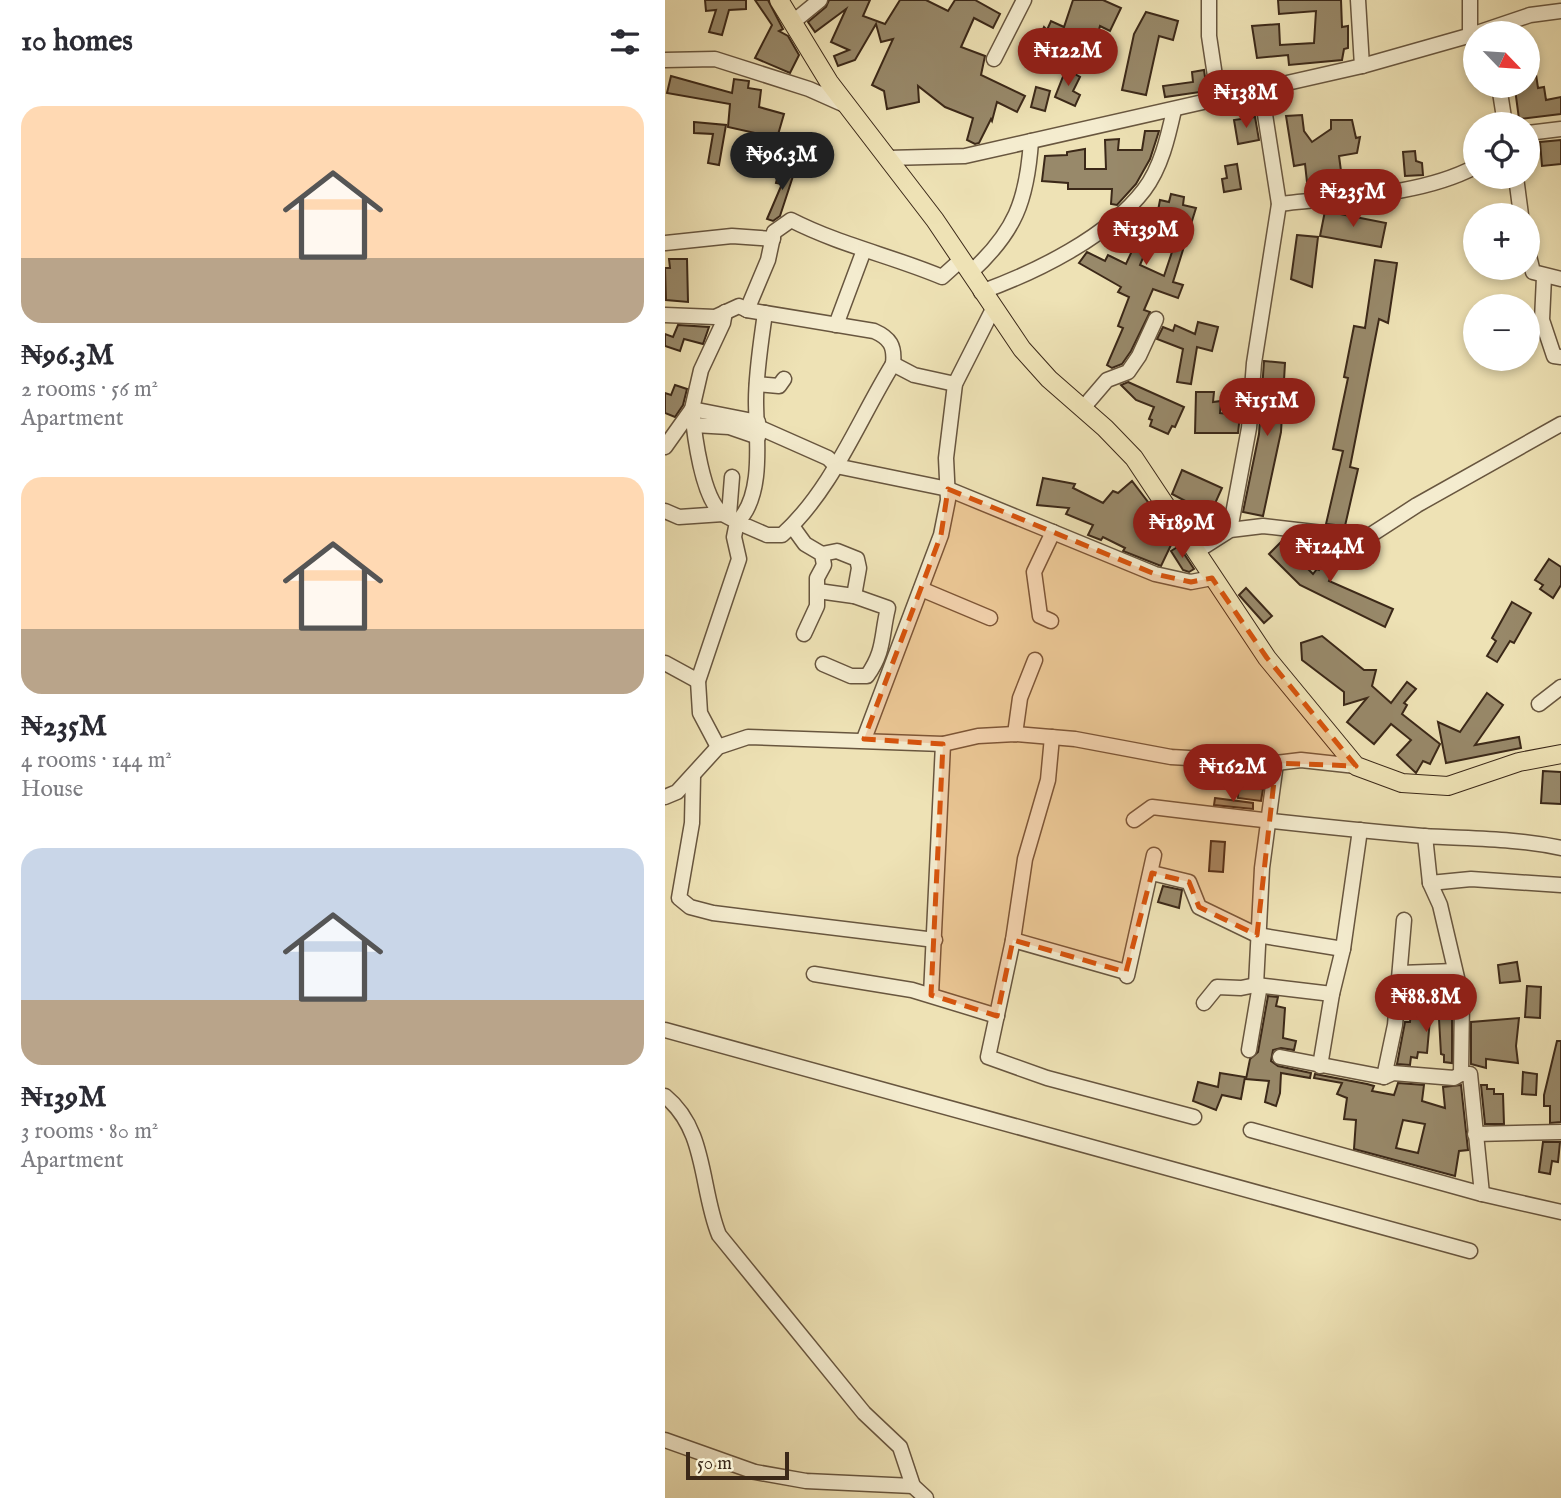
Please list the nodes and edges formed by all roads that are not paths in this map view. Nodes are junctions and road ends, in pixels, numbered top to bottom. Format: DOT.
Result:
graph roads {
  1 [pos="779,0"];
  2 [pos="820,0"];
  3 [pos="1024,0"];
  4 [pos="1209,0"];
  5 [pos="1358,0"];
  6 [pos="1470,0"];
  7 [pos="1561,11"];
  8 [pos="1477,21"];
  9 [pos="1514,21"];
  10 [pos="793,22"];
  11 [pos="1463,38"];
  12 [pos="994,59"];
  13 [pos="665,60"];
  14 [pos="1362,66"];
  15 [pos="1261,89"];
  16 [pos="1218,96"];
  17 [pos="845,105"];
  18 [pos="1174,110"];
  19 [pos="1561,129"];
  20 [pos="1540,132"];
  21 [pos="1031,141"];
  22 [pos="888,158"];
  23 [pos="1463,173"];
  24 [pos="1279,204"];
  25 [pos="773,239"];
  26 [pos="665,243"];
  27 [pos="865,250"];
  28 [pos="966,266"];
  29 [pos="1540,276"];
  30 [pos="1544,278"];
  31 [pos="1561,279"];
  32 [pos="981,292"];
  33 [pos="993,309"];
  34 [pos="747,310"];
  35 [pos="726,312"];
  36 [pos="765,313"];
  37 [pos="665,315"];
  38 [pos="1156,319"];
  39 [pos="836,325"];
  40 [pos="1561,357"];
  41 [pos="893,364"];
  42 [pos="784,379"];
  43 [pos="757,384"];
  44 [pos="955,384"];
  45 [pos="1083,408"];
  46 [pos="692,409"];
  47 [pos="1561,424"];
  48 [pos="694,425"];
  49 [pos="758,429"];
  50 [pos="665,447"];
  51 [pos="836,466"];
  52 [pos="732,477"];
  53 [pos="948,489"];
  54 [pos="665,511"];
  55 [pos="730,517"];
  56 [pos="792,526"];
  57 [pos="1230,530"];
  58 [pos="1053,532"];
  59 [pos="1197,551"];
  60 [pos="822,554"];
  61 [pos="1212,578"];
  62 [pos="921,589"];
  63 [pos="818,591"];
  64 [pos="854,596"];
  65 [pos="990,618"];
  66 [pos="1051,621"];
  67 [pos="804,634"];
  68 [pos="1035,660"];
  69 [pos="665,663"];
  70 [pos="823,664"];
  71 [pos="698,681"];
  72 [pos="1561,687"];
  73 [pos="1539,704"];
  74 [pos="1015,734"];
  75 [pos="1052,737"];
  76 [pos="864,739"];
  77 [pos="943,744"];
  78 [pos="718,747"];
  79 [pos="1561,754"];
  80 [pos="1276,762"];
  81 [pos="1356,766"];
  82 [pos="693,776"];
  83 [pos="665,797"];
  84 [pos="1268,819"];
  85 [pos="1134,820"];
  86 [pos="1360,830"];
  87 [pos="1425,836"];
  88 [pos="1561,848"];
  89 [pos="1154,855"];
  90 [pos="1152,873"];
  91 [pos="1430,883"];
  92 [pos="1561,885"];
  93 [pos="1403,920"];
  94 [pos="1257,935"];
  95 [pos="935,940"];
  96 [pos="1013,940"];
  97 [pos="1343,949"];
  98 [pos="1455,971"];
  99 [pos="1400,972"];
  100 [pos="814,974"];
  101 [pos="1258,985"];
  102 [pos="1332,994"];
  103 [pos="931,995"];
  104 [pos="1204,1003"];
  105 [pos="997,1016"];
  106 [pos="665,1030"];
  107 [pos="1249,1051"];
  108 [pos="1280,1057"];
  109 [pos="1320,1066"];
  110 [pos="1461,1074"];
  111 [pos="1384,1077"];
  112 [pos="665,1096"];
  113 [pos="1194,1117"];
  114 [pos="1251,1130"];
  115 [pos="1561,1132"];
  116 [pos="1475,1134"];
  117 [pos="1482,1194"];
  118 [pos="1561,1212"];
  119 [pos="1470,1251"];
  120 [pos="665,1440"];
  121 [pos="913,1486"];
  122 [pos="926,1498"];
  1 -- 10 [label="main road"];
  2 -- 10 [label="street"];
  3 -- 12 [label="street"];
  4 -- 16 [label="street"];
  5 -- 14 [label="street"];
  6 -- 8 [label="street"];
  7 -- 9 [label="street"];
  10 -- 17 [label="main road"];
  11 -- 14 [label="street"];
  13 -- 17 [label="street"];
  14 -- 15 [label="street"];
  15 -- 16 [label="street"];
  15 -- 24 [label="street"];
  16 -- 18 [label="street"];
  17 -- 22 [label="main road"];
  18 -- 21 [label="street"];
  18 -- 32 [label="street"];
  19 -- 20 [label="street"];
  21 -- 22 [label="street"];
  21 -- 28 [label="street"];
  22 -- 28 [label="main road"];
  23 -- 24 [label="street"];
  24 -- 57 [label="street"];
  25 -- 26 [label="street"];
  25 -- 27 [label="street"];
  25 -- 34 [label="street"];
  27 -- 28 [label="street"];
  27 -- 39 [label="street"];
  28 -- 32 [label="main road"];
  29 -- 30 [label="street"];
  30 -- 31 [label="street"];
  30 -- 40 [label="street"];
  32 -- 33 [label="main road"];
  33 -- 44 [label="street"];
  33 -- 45 [label="main road"];
  34 -- 35 [label="street"];
  34 -- 36 [label="street"];
  35 -- 37 [label="street"];
  35 -- 46 [label="street"];
  36 -- 39 [label="street"];
  36 -- 43 [label="street"];
  38 -- 45 [label="street"];
  39 -- 41 [label="street"];
  41 -- 44 [label="street"];
  41 -- 51 [label="street"];
  42 -- 43 [label="street"];
  43 -- 49 [label="street"];
  44 -- 53 [label="street"];
  45 -- 59 [label="main road"];
  46 -- 48 [label="street"];
  46 -- 49 [label="street"];
  46 -- 50 [label="street"];
  47 -- 57 [label="street"];
  48 -- 49 [label="street"];
  48 -- 55 [label="street"];
  49 -- 51 [label="street"];
  49 -- 55 [label="street"];
  51 -- 53 [label="street"];
  51 -- 56 [label="street"];
  52 -- 55 [label="street"];
  53 -- 58 [label="street"];
  53 -- 62 [label="street"];
  54 -- 55 [label="street"];
  55 -- 56 [label="street"];
  55 -- 71 [label="street"];
  56 -- 60 [label="street"];
  57 -- 59 [label="street"];
  58 -- 61 [label="street"];
  58 -- 66 [label="street"];
  59 -- 61 [label="main road"];
  60 -- 63 [label="street"];
  60 -- 64 [label="street"];
  61 -- 81 [label="main road"];
  62 -- 65 [label="street"];
  62 -- 76 [label="street"];
  63 -- 64 [label="street"];
  63 -- 67 [label="street"];
  64 -- 70 [label="street"];
  68 -- 74 [label="street"];
  69 -- 71 [label="street"];
  71 -- 78 [label="street"];
  72 -- 73 [label="street"];
  74 -- 75 [label="street"];
  74 -- 77 [label="street"];
  75 -- 80 [label="street"];
  75 -- 96 [label="street"];
  76 -- 77 [label="street"];
  76 -- 78 [label="street"];
  77 -- 95 [label="street"];
  78 -- 82 [label="street"];
  79 -- 81 [label="main road"];
  80 -- 81 [label="street"];
  80 -- 84 [label="street"];
  82 -- 83 [label="street"];
  82 -- 95 [label="street"];
  84 -- 85 [label="street"];
  84 -- 86 [label="street"];
  84 -- 94 [label="street"];
  86 -- 87 [label="street"];
  86 -- 97 [label="street"];
  87 -- 88 [label="street"];
  87 -- 91 [label="street"];
  89 -- 90 [label="street"];
  90 -- 94 [label="street"];
  90 -- 96 [label="street"];
  91 -- 92 [label="street"];
  91 -- 98 [label="street"];
  93 -- 99 [label="street"];
  94 -- 97 [label="street"];
  94 -- 101 [label="street"];
  95 -- 103 [label="street"];
  96 -- 105 [label="street"];
  97 -- 102 [label="street"];
  98 -- 99 [label="street"];
  98 -- 110 [label="street"];
  99 -- 111 [label="street"];
  100 -- 103 [label="street"];
  101 -- 102 [label="street"];
  101 -- 104 [label="street"];
  101 -- 107 [label="street"];
  102 -- 109 [label="street"];
  103 -- 105 [label="street"];
  105 -- 113 [label="street"];
  106 -- 119 [label="street"];
  108 -- 109 [label="street"];
  109 -- 111 [label="street"];
  110 -- 111 [label="street"];
  110 -- 116 [label="street"];
  112 -- 121 [label="street"];
  114 -- 117 [label="street"];
  115 -- 116 [label="street"];
  116 -- 117 [label="street"];
  117 -- 118 [label="street"];
  120 -- 121 [label="street"];
  121 -- 122 [label="street"];
}
